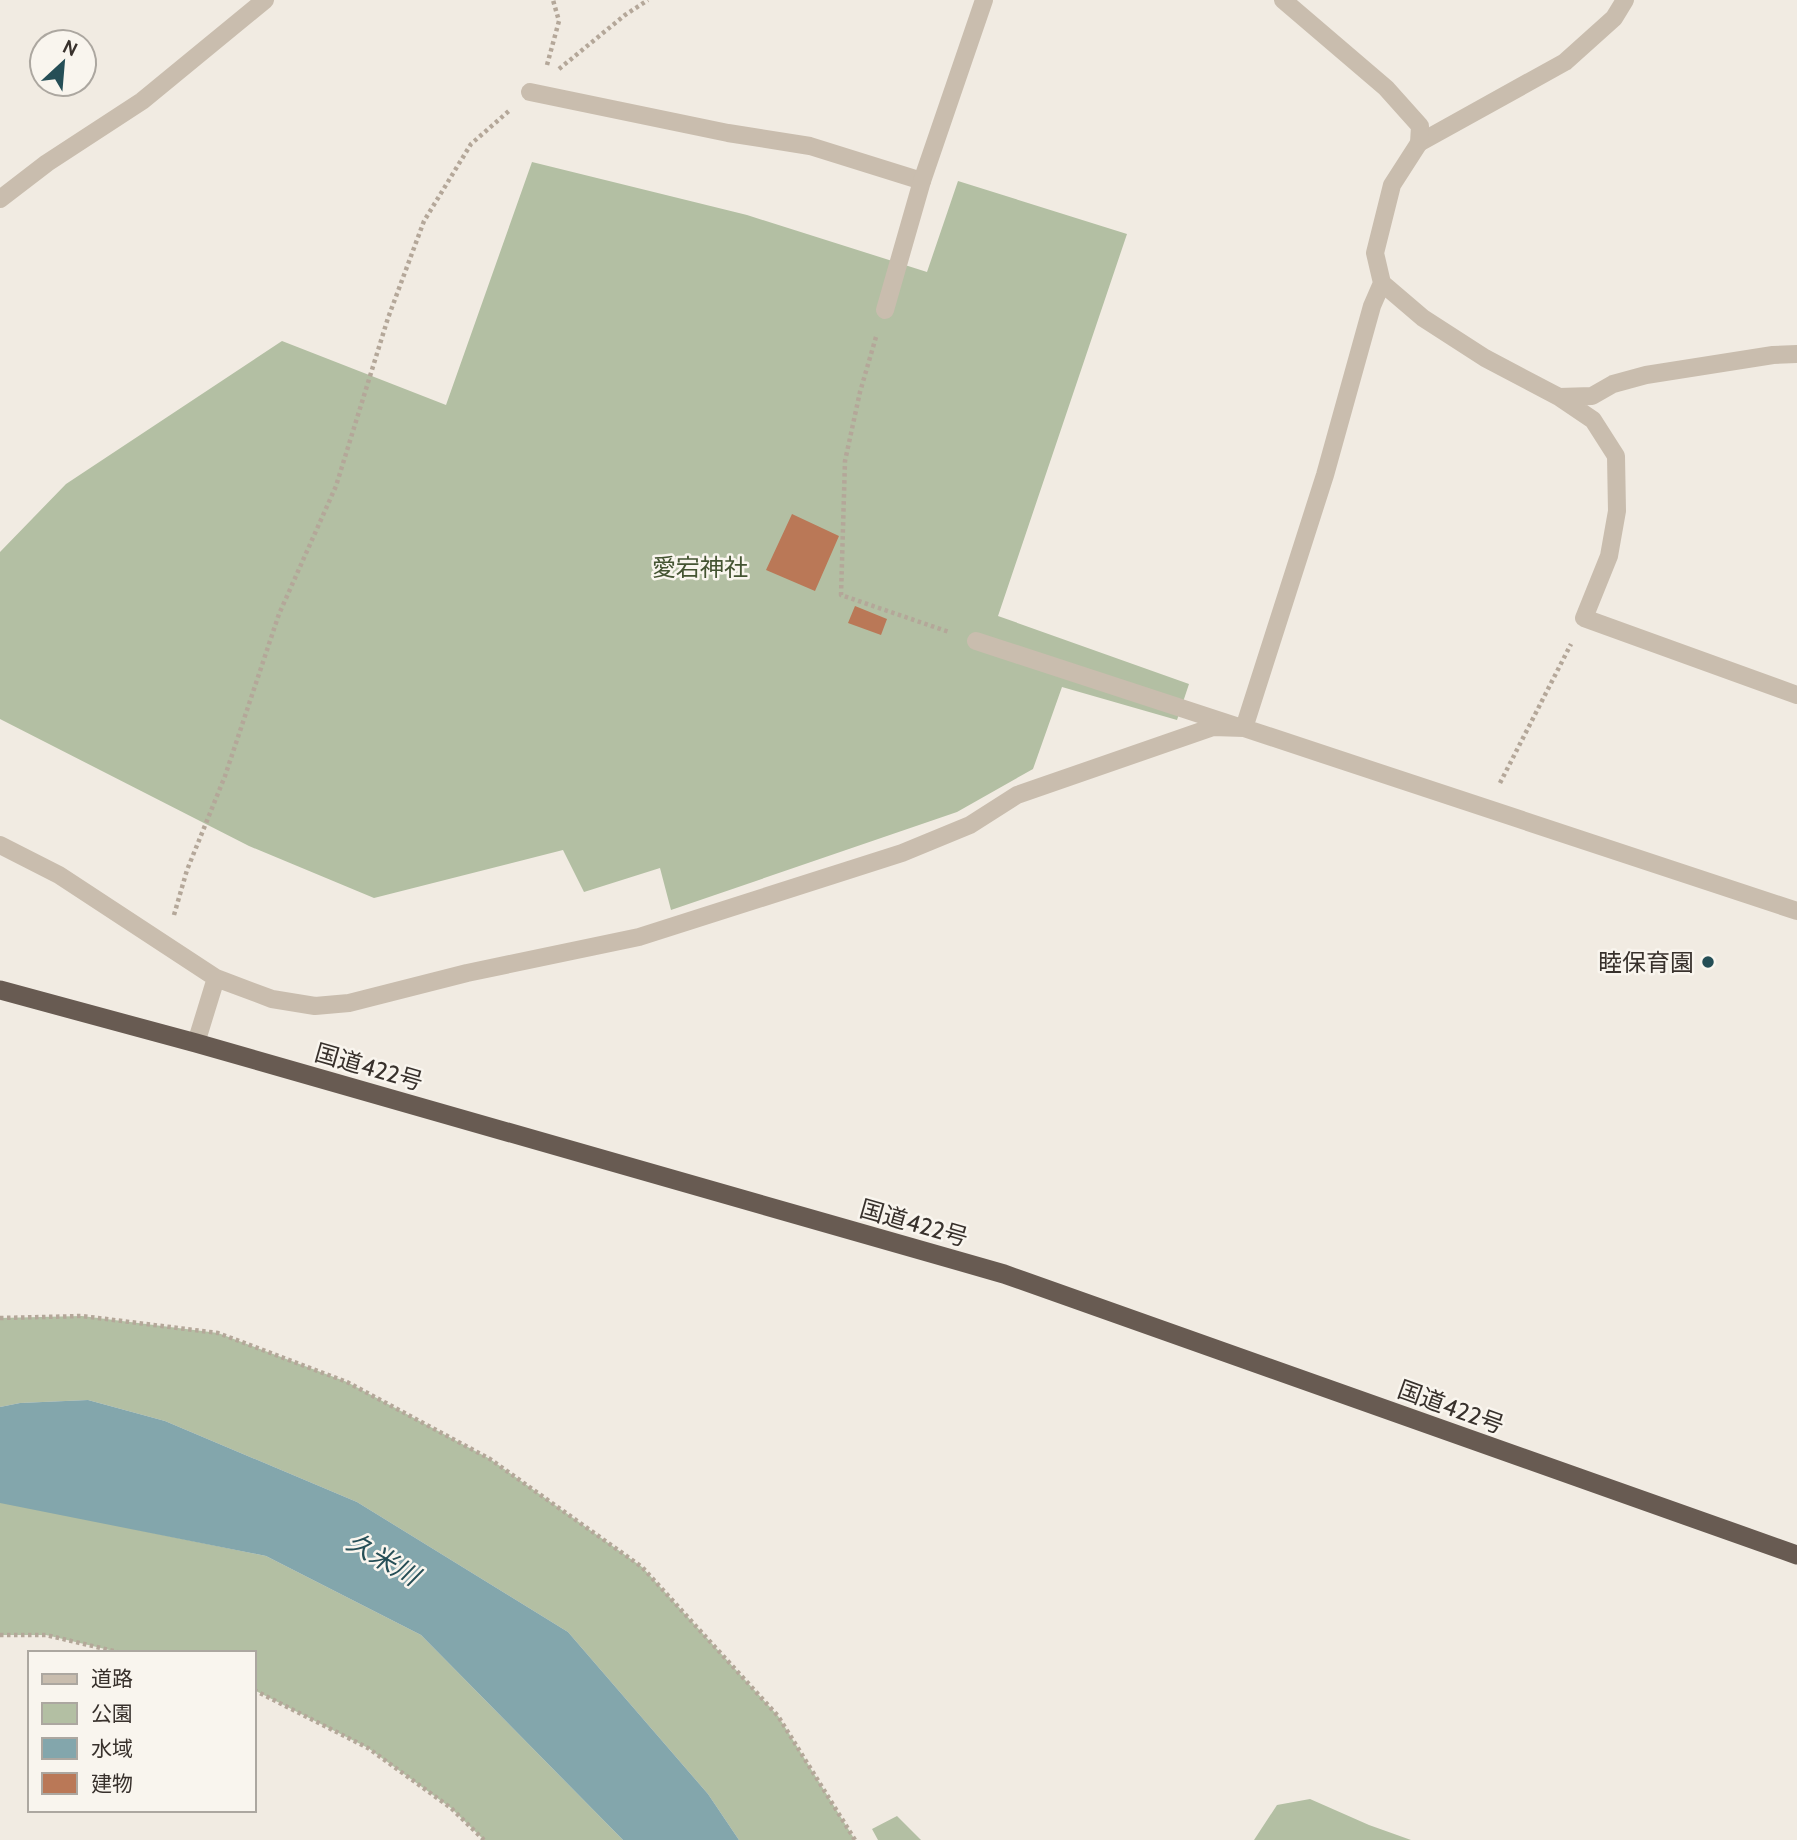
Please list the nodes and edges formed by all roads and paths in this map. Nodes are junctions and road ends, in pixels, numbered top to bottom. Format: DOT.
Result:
graph roads {
  1 [pos="265,0"];
  2 [pos="553,0"];
  3 [pos="648,0"];
  4 [pos="984,0"];
  5 [pos="1283,0"];
  6 [pos="1625,0"];
  7 [pos="530,92"];
  8 [pos="1419,143"];
  9 [pos="922,181"];
  10 [pos="0,199"];
  11 [pos="1382,283"];
  12 [pos="885,310"];
  13 [pos="1797,354"];
  14 [pos="1559,397"];
  15 [pos="1584,618"];
  16 [pos="976,641"];
  17 [pos="1797,695"];
  18 [pos="1244,728"];
  19 [pos="1487,810"];
  20 [pos="0,845"];
  21 [pos="1797,911"];
  22 [pos="166,943"];
  23 [pos="216,978"];
  24 [pos="0,990"];
  25 [pos="196,1042"];
  26 [pos="0,1318"];
  27 [pos="1797,1555"];
  28 [pos="0,1635"];
  29 [pos="114,1651"];
  30 [pos="256,1691"];
  31 [pos="484,1840"];
  32 [pos="855,1840"];
  1 -- 10 [label="street"];
  2 -- 7 [label="path"];
  3 -- 7 [label="path"];
  4 -- 9 [label="street"];
  5 -- 8 [label="street"];
  6 -- 8 [label="street"];
  7 -- 9 [label="street"];
  7 -- 22 [label="path"];
  8 -- 11 [label="street"];
  9 -- 12 [label="street"];
  11 -- 14 [label="street"];
  11 -- 18 [label="street"];
  12 -- 16 [label="path"];
  13 -- 14 [label="street"];
  14 -- 15 [label="street"];
  15 -- 17 [label="street"];
  15 -- 19 [label="path"];
  16 -- 18 [label="street"];
  18 -- 19 [label="street"];
  18 -- 23 [label="street"];
  19 -- 21 [label="street"];
  20 -- 22 [label="street"];
  22 -- 23 [label="street"];
  23 -- 25 [label="street"];
  24 -- 25 [label="highway, 国道422号"];
  25 -- 27 [label="highway, 国道422号"];
  26 -- 32 [label="path"];
  28 -- 29 [label="path"];
  30 -- 31 [label="path"];
}
